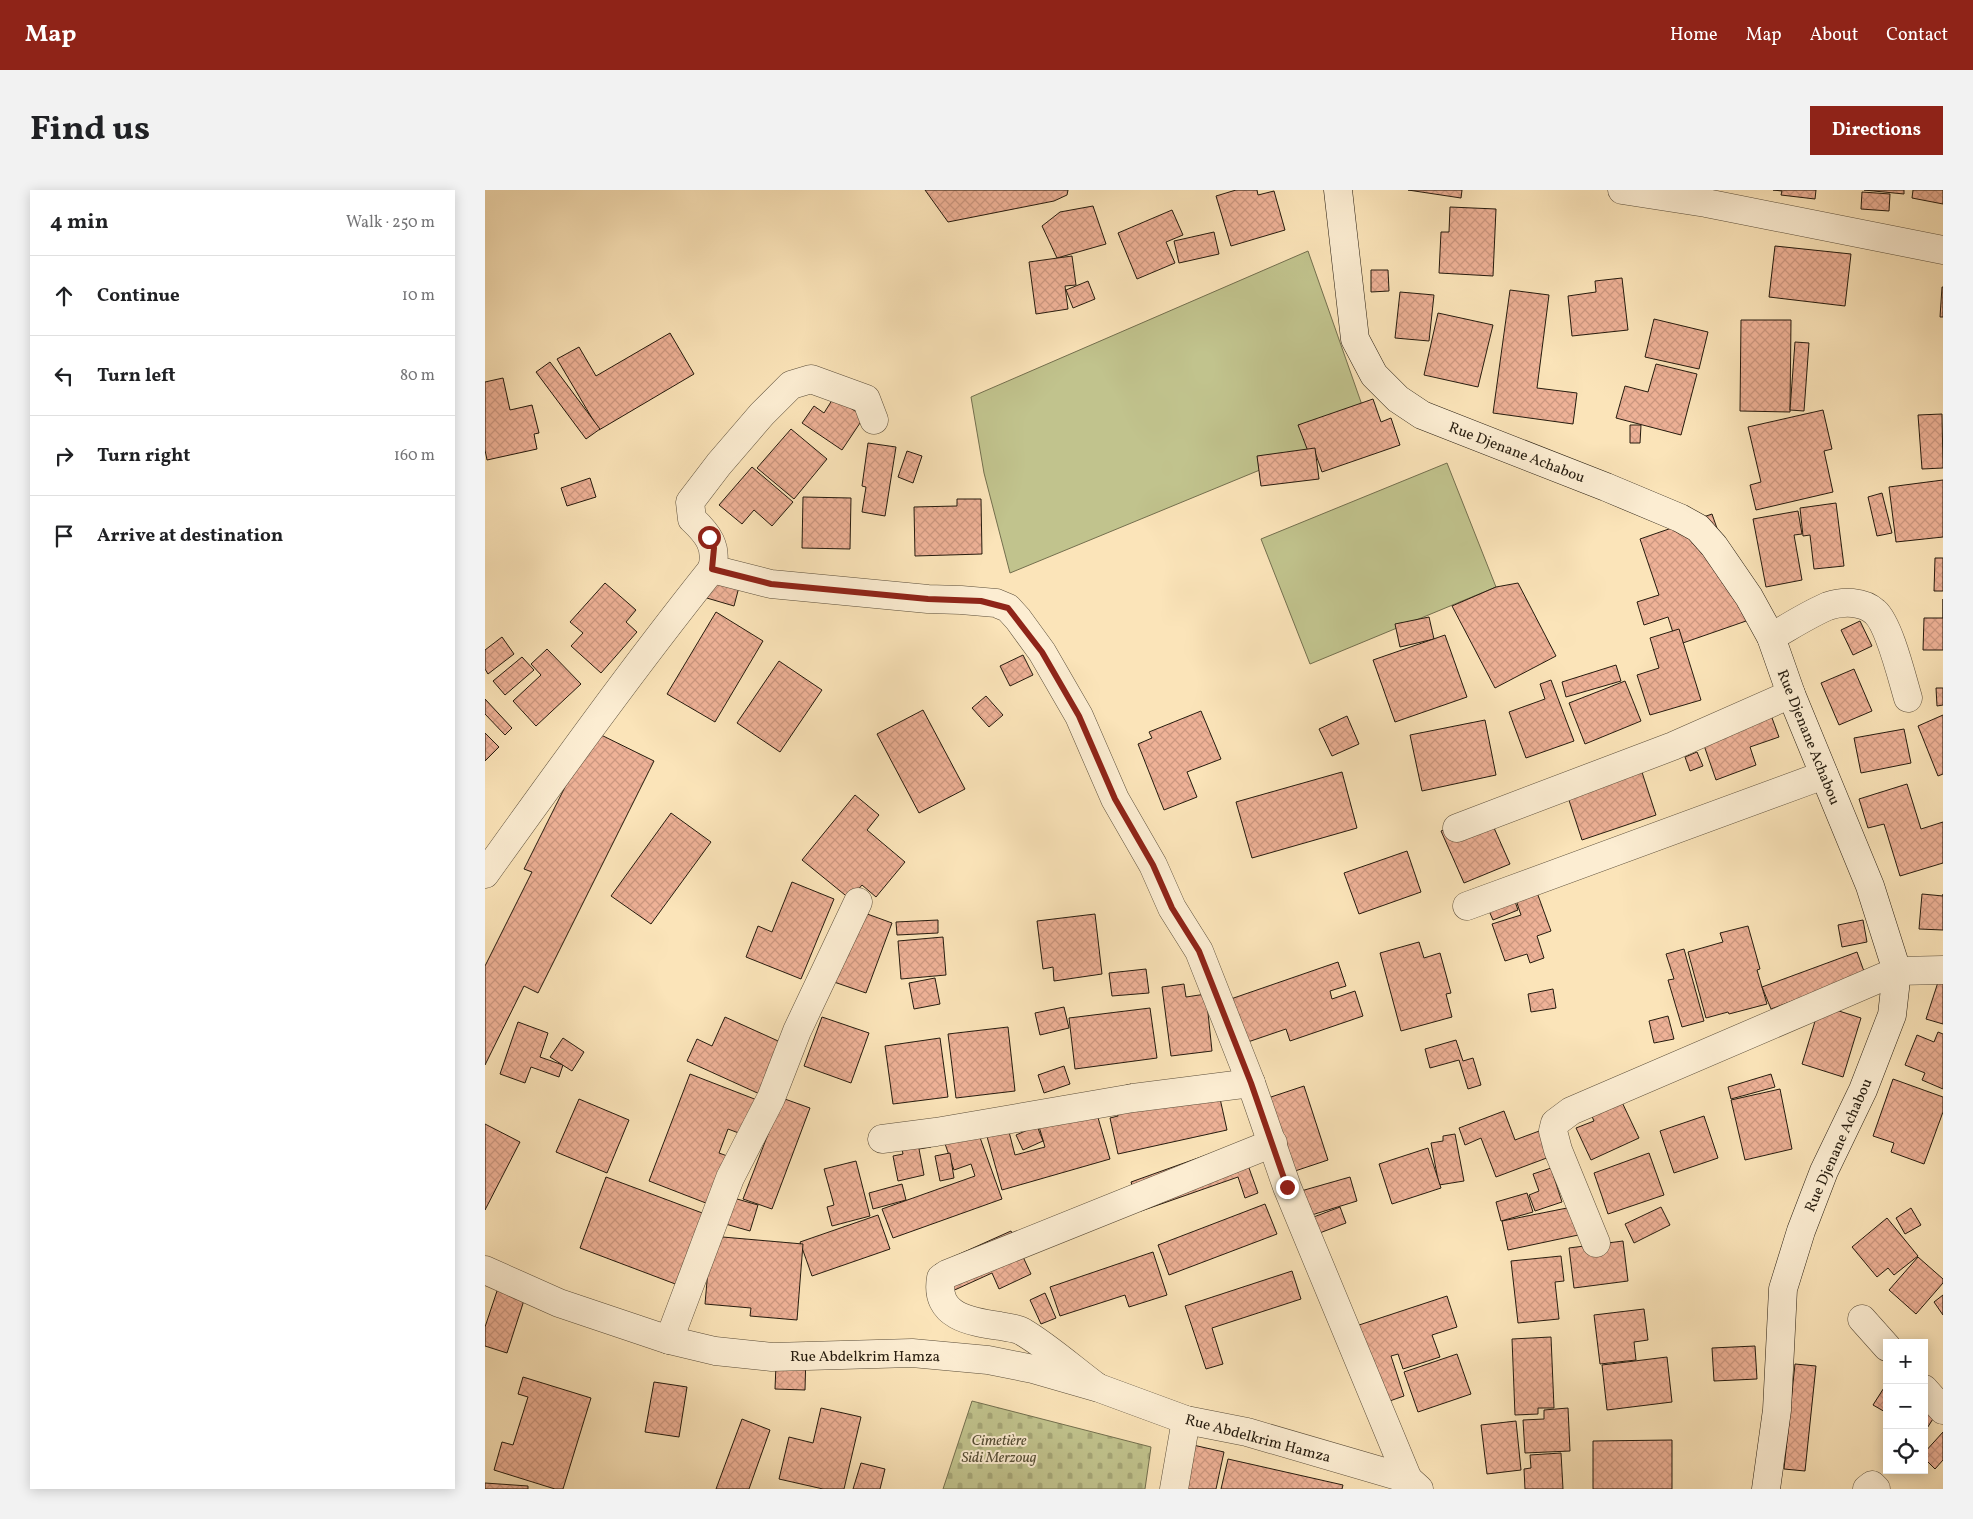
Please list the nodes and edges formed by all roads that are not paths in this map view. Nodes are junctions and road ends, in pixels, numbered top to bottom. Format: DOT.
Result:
graph roads {
  1 [pos="1338,190"];
  2 [pos="1621,190"];
  3 [pos="1707,197"];
  4 [pos="1943,250"];
  5 [pos="874,420"];
  6 [pos="712,569"];
  7 [pos="1771,637"];
  8 [pos="1791,694"];
  9 [pos="1908,698"];
  10 [pos="1824,776"];
  11 [pos="1457,828"];
  12 [pos="485,874"];
  13 [pos="857,902"];
  14 [pos="1467,906"];
  15 [pos="1943,970"];
  16 [pos="1897,971"];
  17 [pos="1251,1083"];
  18 [pos="882,1139"];
  19 [pos="1273,1143"];
  20 [pos="1596,1243"];
  21 [pos="485,1270"];
  22 [pos="1862,1319"];
  23 [pos="669,1340"];
  24 [pos="1883,1343"];
  25 [pos="1099,1388"];
  26 [pos="1928,1393"];
  27 [pos="1943,1410"];
  28 [pos="1186,1420"];
  29 [pos="1413,1484"];
  30 [pos="1174,1489"];
  31 [pos="1766,1489"];
  32 [pos="1867,1489"];
  33 [pos="1876,1489"];
  1 -- 7 [label="street, Rue Djenane Achabou"];
  2 -- 3 [label="street"];
  3 -- 4 [label="street"];
  5 -- 6 [label="street"];
  6 -- 12 [label="street"];
  6 -- 17 [label="street"];
  7 -- 8 [label="street, Rue Djenane Achabou"];
  7 -- 9 [label="street"];
  8 -- 10 [label="street, Rue Djenane Achabou"];
  8 -- 11 [label="street"];
  10 -- 14 [label="street"];
  10 -- 16 [label="street, Rue Djenane Achabou"];
  13 -- 23 [label="street"];
  15 -- 16 [label="street"];
  16 -- 20 [label="street"];
  16 -- 31 [label="street, Rue Djenane Achabou"];
  17 -- 18 [label="street"];
  17 -- 19 [label="street"];
  19 -- 25 [label="street"];
  19 -- 29 [label="street"];
  21 -- 23 [label="street, Rue Abdelkrim Hamza"];
  22 -- 24 [label="street"];
  23 -- 25 [label="street, Rue Abdelkrim Hamza"];
  25 -- 28 [label="street, Rue Abdelkrim Hamza"];
  26 -- 27 [label="street"];
  28 -- 29 [label="street, Rue Abdelkrim Hamza"];
  28 -- 30 [label="street"];
  32 -- 33 [label="street"];
}
